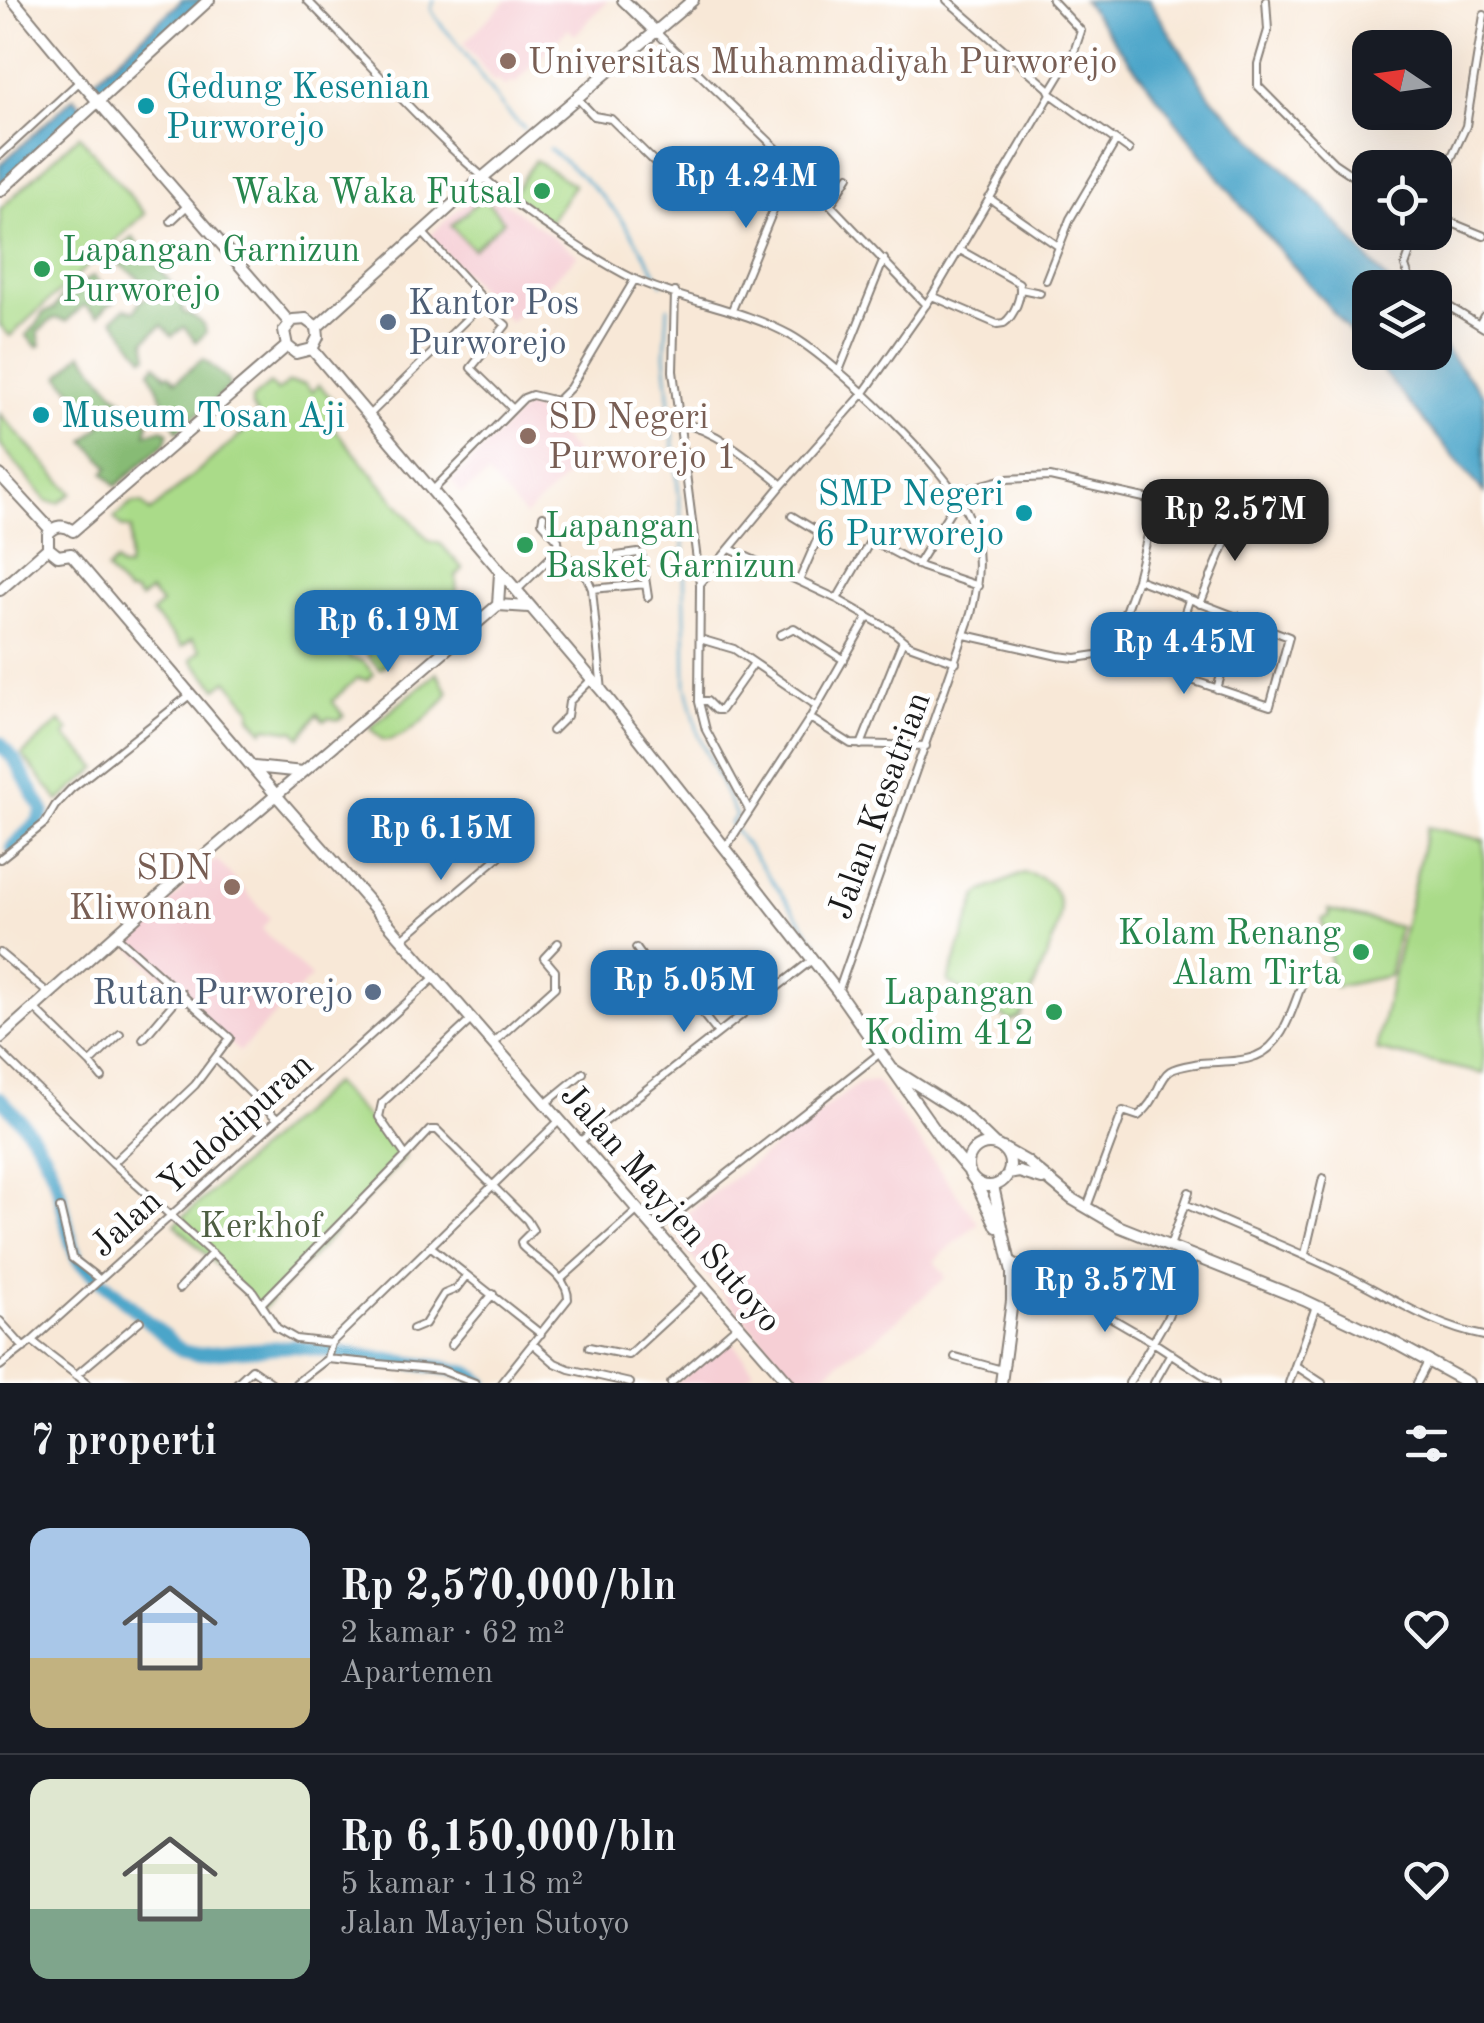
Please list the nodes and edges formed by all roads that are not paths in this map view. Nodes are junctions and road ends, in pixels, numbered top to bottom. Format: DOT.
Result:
graph roads {
  1 [pos="12,0"];
  2 [pos="209,0"];
  3 [pos="320,0"];
  4 [pos="623,0"];
  5 [pos="694,0"];
  6 [pos="947,0"];
  7 [pos="1052,0"];
  8 [pos="1266,0"];
  9 [pos="310,3"];
  10 [pos="1484,15"];
  11 [pos="657,33"];
  12 [pos="80,82"];
  13 [pos="1051,92"];
  14 [pos="578,99"];
  15 [pos="96,100"];
  16 [pos="1116,141"];
  17 [pos="1129,150"];
  18 [pos="0,155"];
  19 [pos="1452,156"];
  20 [pos="792,166"];
  21 [pos="1352,175"];
  22 [pos="669,176"];
  23 [pos="849,176"];
  24 [pos="482,178"];
  25 [pos="0,191"];
  26 [pos="989,198"];
  27 [pos="831,204"];
  28 [pos="188,205"];
  29 [pos="171,221"];
  30 [pos="1452,223"];
  31 [pos="422,232"];
  32 [pos="1484,236"];
  33 [pos="1058,246"];
  34 [pos="960,250"];
  35 [pos="884,259"];
  36 [pos="635,279"];
  37 [pos="1046,280"];
  38 [pos="1021,289"];
  39 [pos="675,292"];
  40 [pos="1040,293"];
  41 [pos="932,296"];
  42 [pos="482,304"];
  43 [pos="926,305"];
  44 [pos="1452,308"];
  45 [pos="732,310"];
  46 [pos="1484,316"];
  47 [pos="289,322"];
  48 [pos="1482,326"];
  49 [pos="316,327"];
  50 [pos="287,346"];
  51 [pos="312,349"];
  52 [pos="839,371"];
  53 [pos="863,394"];
  54 [pos="513,409"];
  55 [pos="368,416"];
  56 [pos="678,422"];
  57 [pos="0,475"];
  58 [pos="782,485"];
  59 [pos="432,490"];
  60 [pos="958,495"];
  61 [pos="1238,512"];
  62 [pos="543,516"];
  63 [pos="792,516"];
  64 [pos="51,530"];
  65 [pos="73,531"];
  66 [pos="48,548"];
  67 [pos="730,549"];
  68 [pos="71,554"];
  69 [pos="554,554"];
  70 [pos="917,565"];
  71 [pos="500,574"];
  72 [pos="588,577"];
  73 [pos="1137,579"];
  74 [pos="799,582"];
  75 [pos="646,584"];
  76 [pos="700,584"];
  77 [pos="978,586"];
  78 [pos="592,588"];
  79 [pos="0,590"];
  80 [pos="516,591"];
  81 [pos="648,597"];
  82 [pos="837,599"];
  83 [pos="1188,600"];
  84 [pos="1200,604"];
  85 [pos="498,605"];
  86 [pos="529,607"];
  87 [pos="1238,616"];
  88 [pos="868,617"];
  89 [pos="780,634"];
  90 [pos="965,636"];
  91 [pos="700,639"];
  92 [pos="903,640"];
  93 [pos="1110,653"];
  94 [pos="844,660"];
  95 [pos="956,662"];
  96 [pos="754,663"];
  97 [pos="1166,672"];
  98 [pos="592,679"];
  99 [pos="1217,690"];
  100 [pos="602,691"];
  101 [pos="192,693"];
  102 [pos="699,702"];
  103 [pos="817,706"];
  104 [pos="810,718"];
  105 [pos="552,731"];
  106 [pos="862,745"];
  107 [pos="926,746"];
  108 [pos="254,767"];
  109 [pos="303,772"];
  110 [pos="276,795"];
  111 [pos="749,810"];
  112 [pos="728,843"];
  113 [pos="502,854"];
  114 [pos="0,859"];
  115 [pos="115,935"];
  116 [pos="402,939"];
  117 [pos="558,943"];
  118 [pos="636,948"];
  119 [pos="0,953"];
  120 [pos="813,959"];
  121 [pos="435,977"];
  122 [pos="1302,984"];
  123 [pos="838,992"];
  124 [pos="48,993"];
  125 [pos="182,993"];
  126 [pos="33,1007"];
  127 [pos="472,1020"];
  128 [pos="718,1032"];
  129 [pos="120,1034"];
  130 [pos="0,1038"];
  131 [pos="142,1039"];
  132 [pos="493,1044"];
  133 [pos="0,1052"];
  134 [pos="879,1054"];
  135 [pos="216,1059"];
  136 [pos="90,1063"];
  137 [pos="889,1067"];
  138 [pos="583,1073"];
  139 [pos="102,1078"];
  140 [pos="546,1104"];
  141 [pos="277,1119"];
  142 [pos="560,1121"];
  143 [pos="578,1142"];
  144 [pos="998,1146"];
  145 [pos="406,1156"];
  146 [pos="113,1162"];
  147 [pos="1008,1174"];
  148 [pos="972,1176"];
  149 [pos="1323,1178"];
  150 [pos="1048,1181"];
  151 [pos="492,1184"];
  152 [pos="993,1186"];
  153 [pos="1189,1192"];
  154 [pos="1185,1204"];
  155 [pos="1087,1207"];
  156 [pos="60,1208"];
  157 [pos="638,1210"];
  158 [pos="170,1216"];
  159 [pos="656,1230"];
  160 [pos="430,1246"];
  161 [pos="1007,1246"];
  162 [pos="1169,1248"];
  163 [pos="212,1254"];
  164 [pos="1304,1254"];
  165 [pos="1009,1258"];
  166 [pos="1194,1258"];
  167 [pos="466,1276"];
  168 [pos="560,1278"];
  169 [pos="100,1279"];
  170 [pos="704,1285"];
  171 [pos="179,1289"];
  172 [pos="493,1294"];
  173 [pos="263,1302"];
  174 [pos="1316,1306"];
  175 [pos="0,1321"];
  176 [pos="140,1321"];
  177 [pos="738,1325"];
  178 [pos="413,1329"];
  179 [pos="541,1334"];
  180 [pos="1484,1336"];
  181 [pos="32,1341"];
  182 [pos="1153,1342"];
  183 [pos="533,1344"];
  184 [pos="451,1345"];
  185 [pos="589,1347"];
  186 [pos="24,1348"];
  187 [pos="329,1352"];
  188 [pos="1171,1353"];
  189 [pos="955,1357"];
  190 [pos="1428,1360"];
  191 [pos="0,1366"];
  192 [pos="1296,1366"];
  193 [pos="1003,1370"];
  194 [pos="76,1375"];
  195 [pos="86,1383"];
  196 [pos="238,1383"];
  197 [pos="272,1383"];
  198 [pos="296,1383"];
  199 [pos="475,1383"];
  200 [pos="501,1383"];
  201 [pos="630,1383"];
  202 [pos="672,1383"];
  203 [pos="789,1383"];
  204 [pos="1001,1383"];
  205 [pos="1128,1383"];
  206 [pos="1154,1383"];
  207 [pos="1216,1383"];
  208 [pos="1288,1383"];
  209 [pos="1322,1383"];
  210 [pos="1417,1383"];
  211 [pos="1468,1383"];
  1 -- 12 [label="main road"];
  2 -- 15 [label="main road"];
  3 -- 9 [label="street"];
  4 -- 11 [label="main road"];
  5 -- 11 [label="main road"];
  6 -- 13 [label="street"];
  7 -- 13 [label="street"];
  8 -- 21 [label="street"];
  9 -- 24 [label="street"];
  10 -- 19 [label="street"];
  11 -- 14 [label="main road"];
  11 -- 20 [label="street"];
  12 -- 15 [label="main road"];
  12 -- 18 [label="street"];
  13 -- 16 [label="street"];
  13 -- 26 [label="street"];
  14 -- 22 [label="street"];
  14 -- 24 [label="main road"];
  15 -- 25 [label="main road"];
  15 -- 28 [label="main road"];
  16 -- 17 [label="street"];
  16 -- 33 [label="street"];
  20 -- 27 [label="street"];
  20 -- 45 [label="street"];
  23 -- 27 [label="street"];
  24 -- 31 [label="main road"];
  24 -- 36 [label="street"];
  26 -- 33 [label="street"];
  26 -- 34 [label="street"];
  27 -- 35 [label="street"];
  28 -- 29 [label="street"];
  28 -- 47 [label="main road"];
  30 -- 32 [label="street"];
  31 -- 42 [label="street"];
  31 -- 49 [label="main road"];
  33 -- 37 [label="street"];
  34 -- 38 [label="street"];
  34 -- 41 [label="street"];
  35 -- 43 [label="street"];
  35 -- 52 [label="street"];
  36 -- 39 [label="street"];
  36 -- 54 [label="street"];
  38 -- 40 [label="street"];
  38 -- 41 [label="street"];
  39 -- 45 [label="street"];
  39 -- 56 [label="street"];
  41 -- 43 [label="street"];
  42 -- 54 [label="street"];
  42 -- 55 [label="street"];
  43 -- 53 [label="street"];
  44 -- 48 [label="street"];
  45 -- 52 [label="street"];
  46 -- 48 [label="street"];
  47 -- 49 [label="main road"];
  47 -- 50 [label="main road"];
  49 -- 51 [label="main road"];
  50 -- 51 [label="main road"];
  50 -- 65 [label="main road"];
  51 -- 55 [label="main road"];
  52 -- 53 [label="street"];
  53 -- 58 [label="street"];
  53 -- 60 [label="street"];
  54 -- 59 [label="street"];
  55 -- 59 [label="main road"];
  56 -- 58 [label="street"];
  56 -- 76 [label="street"];
  57 -- 64 [label="main road"];
  58 -- 67 [label="street"];
  59 -- 71 [label="main road"];
  60 -- 70 [label="street"];
  60 -- 73 [label="street"];
  60 -- 77 [label="street, Jalan Kesatrian"];
  61 -- 84 [label="street"];
  62 -- 69 [label="street"];
  63 -- 74 [label="street"];
  64 -- 65 [label="main road"];
  64 -- 66 [label="main road"];
  65 -- 68 [label="main road"];
  66 -- 68 [label="main road"];
  66 -- 79 [label="main road"];
  67 -- 74 [label="street"];
  67 -- 76 [label="street"];
  68 -- 101 [label="main road, Jalan Mayjen Sutoyo"];
  69 -- 72 [label="street"];
  69 -- 80 [label="street"];
  70 -- 77 [label="street"];
  70 -- 82 [label="street"];
  71 -- 80 [label="main road"];
  71 -- 85 [label="main road"];
  72 -- 75 [label="street"];
  72 -- 78 [label="street"];
  73 -- 83 [label="street"];
  73 -- 93 [label="street"];
  74 -- 82 [label="street"];
  75 -- 78 [label="street"];
  75 -- 81 [label="street"];
  76 -- 91 [label="street"];
  77 -- 90 [label="street, Jalan Kesatrian"];
  78 -- 100 [label="street"];
  80 -- 86 [label="main road"];
  82 -- 88 [label="street"];
  83 -- 84 [label="street"];
  83 -- 97 [label="street"];
  84 -- 87 [label="street"];
  85 -- 86 [label="main road"];
  85 -- 109 [label="main road"];
  86 -- 98 [label="main road"];
  87 -- 99 [label="street"];
  87 -- 99 [label="street"];
  88 -- 92 [label="street"];
  88 -- 94 [label="street"];
  89 -- 94 [label="street"];
  90 -- 93 [label="street"];
  90 -- 95 [label="street, Jalan Kesatrian"];
  91 -- 96 [label="street"];
  91 -- 102 [label="street"];
  92 -- 95 [label="street"];
  92 -- 106 [label="street"];
  93 -- 97 [label="street"];
  94 -- 103 [label="street"];
  95 -- 107 [label="street, Jalan Kesatrian"];
  96 -- 102 [label="street"];
  96 -- 103 [label="street"];
  97 -- 99 [label="street"];
  98 -- 100 [label="main road"];
  98 -- 105 [label="street"];
  100 -- 112 [label="main road"];
  101 -- 108 [label="main road, Jalan Mayjen Sutoyo"];
  101 -- 114 [label="street"];
  102 -- 111 [label="street"];
  103 -- 104 [label="street"];
  104 -- 106 [label="street"];
  104 -- 111 [label="street"];
  106 -- 107 [label="street"];
  107 -- 123 [label="street, Jalan Kesatrian"];
  108 -- 109 [label="main road"];
  108 -- 110 [label="main road, Jalan Mayjen Sutoyo"];
  109 -- 110 [label="main road"];
  110 -- 115 [label="main road"];
  110 -- 116 [label="main road, Jalan Mayjen Sutoyo"];
  111 -- 112 [label="street"];
  112 -- 120 [label="main road"];
  113 -- 116 [label="street"];
  115 -- 124 [label="main road"];
  115 -- 125 [label="street"];
  116 -- 121 [label="main road, Jalan Mayjen Sutoyo"];
  117 -- 132 [label="street"];
  118 -- 128 [label="street"];
  119 -- 124 [label="street"];
  120 -- 123 [label="main road"];
  120 -- 128 [label="street"];
  121 -- 127 [label="main road, Jalan Mayjen Sutoyo"];
  121 -- 141 [label="street, Jalan Yudodipuran"];
  122 -- 155 [label="street"];
  123 -- 134 [label="main road"];
  124 -- 126 [label="main road"];
  125 -- 131 [label="street"];
  125 -- 135 [label="street"];
  126 -- 130 [label="main road"];
  126 -- 136 [label="street"];
  127 -- 132 [label="main road, Jalan Mayjen Sutoyo"];
  127 -- 145 [label="street"];
  128 -- 143 [label="street"];
  129 -- 136 [label="street"];
  132 -- 140 [label="main road, Jalan Mayjen Sutoyo"];
  133 -- 146 [label="street"];
  134 -- 137 [label="main road"];
  134 -- 159 [label="street"];
  135 -- 141 [label="street"];
  135 -- 146 [label="street"];
  136 -- 139 [label="street"];
  137 -- 144 [label="main road"];
  137 -- 148 [label="main road"];
  138 -- 140 [label="street"];
  140 -- 142 [label="main road, Jalan Mayjen Sutoyo"];
  141 -- 158 [label="street, Jalan Yudodipuran"];
  142 -- 143 [label="main road, Jalan Mayjen Sutoyo"];
  142 -- 151 [label="street"];
  143 -- 157 [label="main road, Jalan Mayjen Sutoyo"];
  144 -- 147 [label="main road"];
  144 -- 148 [label="main road"];
  144 -- 150 [label="main road"];
  145 -- 151 [label="street"];
  145 -- 173 [label="street"];
  146 -- 158 [label="street"];
  147 -- 150 [label="main road"];
  147 -- 152 [label="main road"];
  148 -- 152 [label="main road"];
  148 -- 161 [label="main road"];
  149 -- 164 [label="street"];
  150 -- 155 [label="main road"];
  151 -- 160 [label="street"];
  151 -- 168 [label="street"];
  152 -- 161 [label="main road"];
  153 -- 154 [label="street"];
  154 -- 162 [label="street"];
  154 -- 164 [label="street"];
  155 -- 162 [label="main road"];
  156 -- 169 [label="street"];
  157 -- 159 [label="main road, Jalan Mayjen Sutoyo"];
  157 -- 168 [label="street"];
  158 -- 163 [label="street"];
  158 -- 169 [label="street, Jalan Yudodipuran"];
  159 -- 170 [label="main road, Jalan Mayjen Sutoyo"];
  160 -- 167 [label="street"];
  160 -- 187 [label="street"];
  161 -- 165 [label="main road"];
  162 -- 166 [label="main road"];
  163 -- 171 [label="street"];
  163 -- 173 [label="street"];
  164 -- 180 [label="street"];
  165 -- 182 [label="street"];
  165 -- 193 [label="main road"];
  166 -- 174 [label="main road"];
  166 -- 182 [label="street"];
  167 -- 172 [label="street"];
  167 -- 178 [label="street"];
  168 -- 179 [label="street"];
  169 -- 181 [label="street, Jalan Yudodipuran"];
  170 -- 177 [label="main road, Jalan Mayjen Sutoyo"];
  170 -- 185 [label="street"];
  172 -- 179 [label="street"];
  172 -- 184 [label="street"];
  173 -- 187 [label="street"];
  174 -- 190 [label="main road"];
  174 -- 192 [label="street"];
  175 -- 186 [label="street"];
  176 -- 194 [label="street"];
  177 -- 202 [label="street"];
  177 -- 203 [label="main road, Jalan Mayjen Sutoyo"];
  179 -- 183 [label="street"];
  181 -- 186 [label="street, Jalan Yudodipuran"];
  181 -- 194 [label="street"];
  182 -- 188 [label="street"];
  182 -- 205 [label="street"];
  183 -- 200 [label="street"];
  183 -- 201 [label="street"];
  186 -- 191 [label="street, Jalan Yudodipuran"];
  187 -- 198 [label="street"];
  187 -- 199 [label="street"];
  188 -- 206 [label="street"];
  188 -- 207 [label="street"];
  189 -- 193 [label="street"];
  190 -- 210 [label="street"];
  190 -- 211 [label="main road"];
  192 -- 208 [label="street"];
  192 -- 209 [label="street"];
  193 -- 204 [label="main road"];
  194 -- 195 [label="street"];
  196 -- 197 [label="street"];
}
